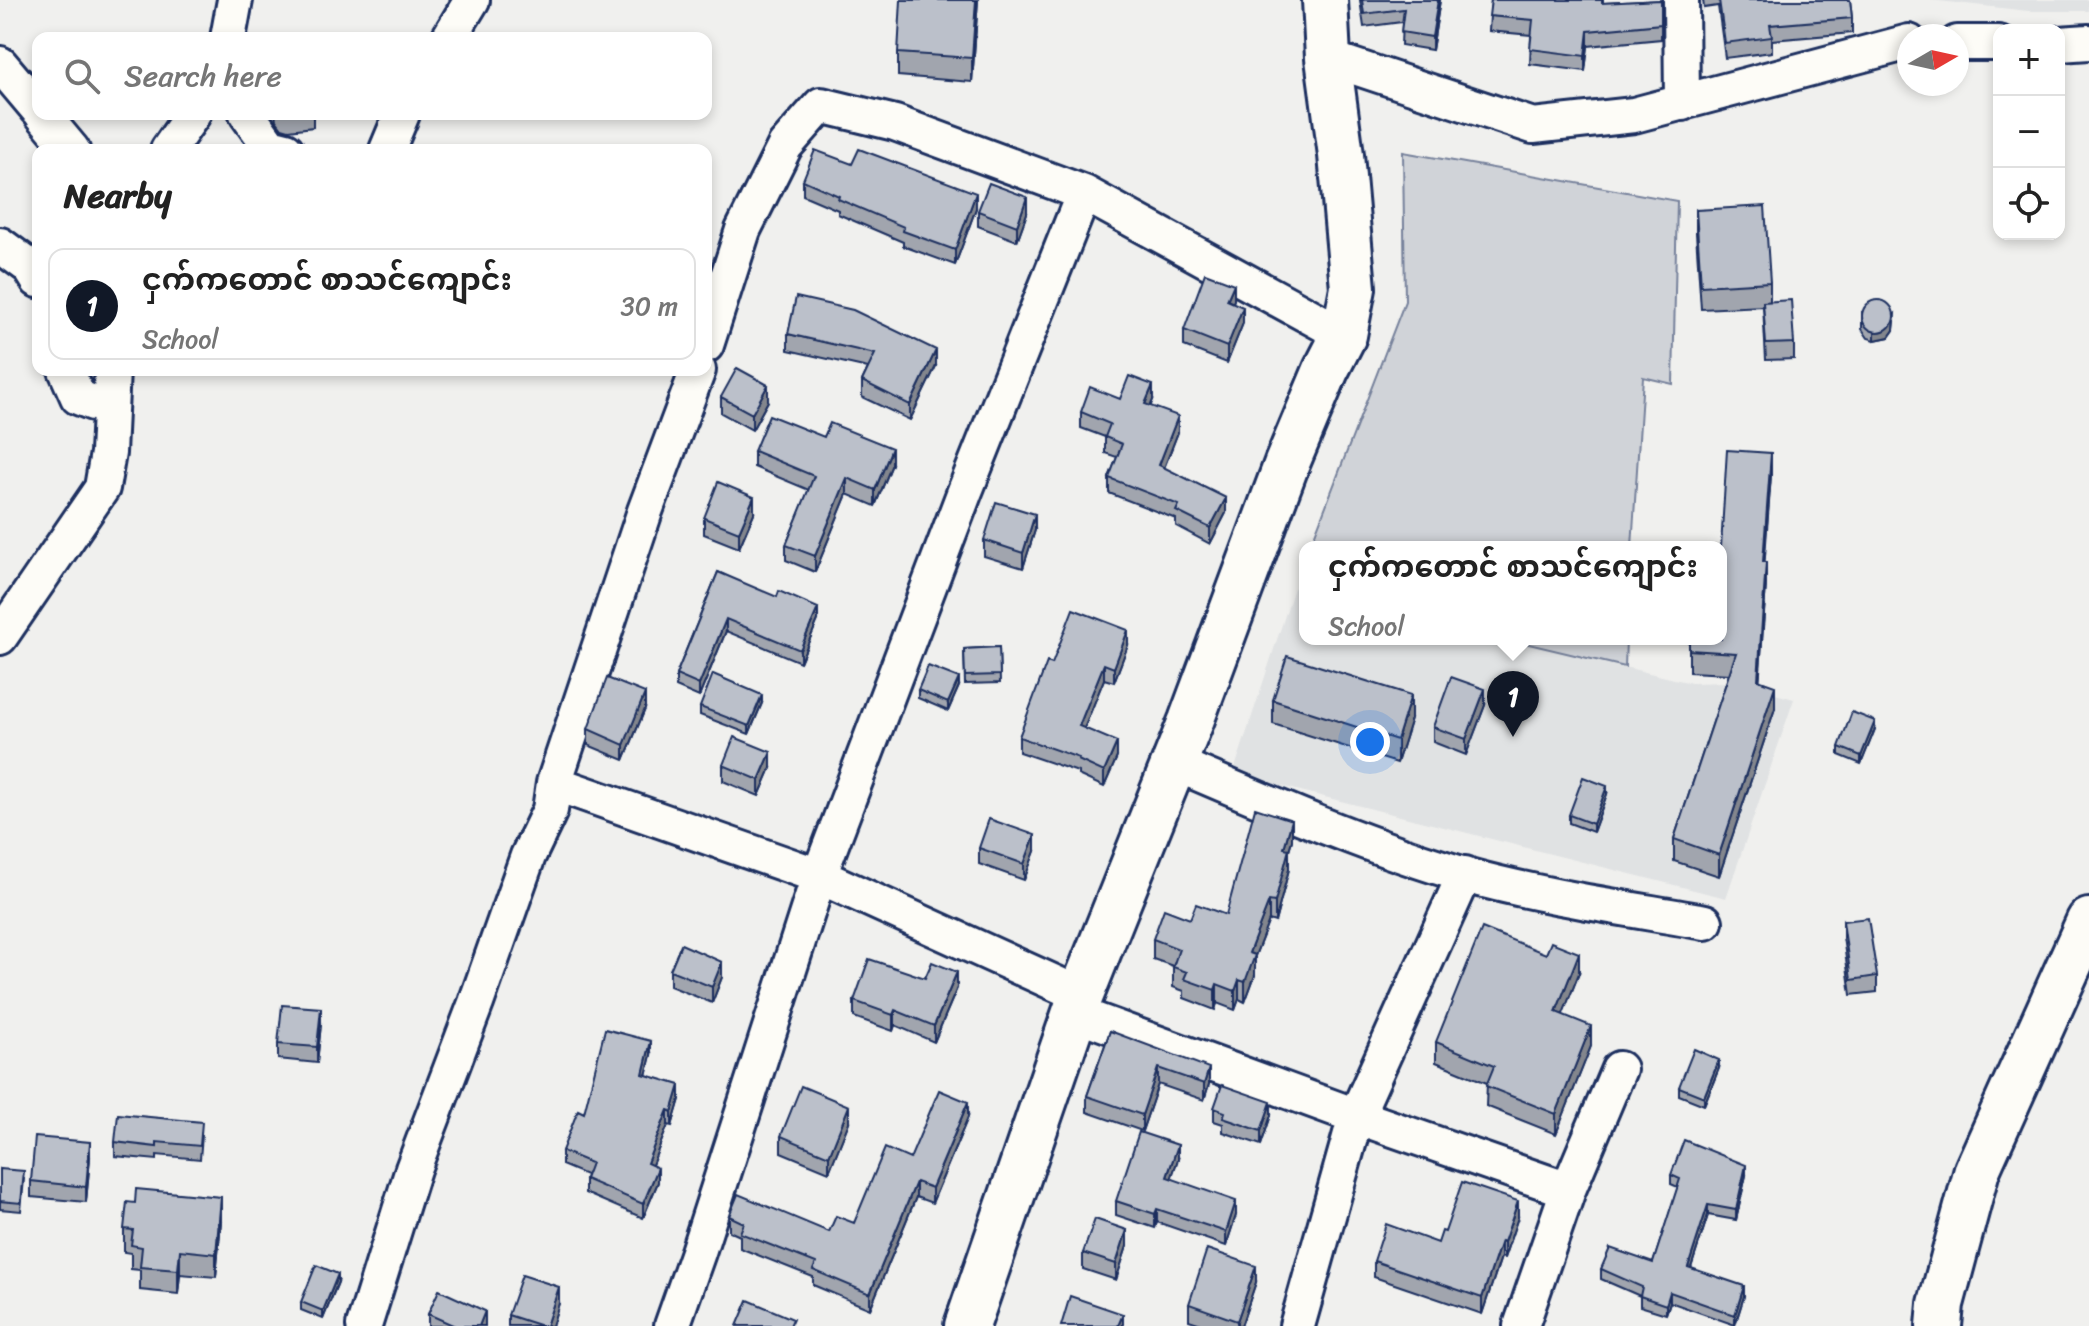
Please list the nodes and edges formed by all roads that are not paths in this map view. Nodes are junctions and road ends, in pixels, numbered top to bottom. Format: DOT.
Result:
graph roads {
  1 [pos="235,0"];
  2 [pos="472,0"];
  3 [pos="1325,0"];
  4 [pos="1681,0"];
  5 [pos="229,32"];
  6 [pos="453,32"];
  7 [pos="2089,42"];
  8 [pos="1969,43"];
  9 [pos="1993,43"];
  10 [pos="2065,44"];
  11 [pos="1897,45"];
  12 [pos="1328,58"];
  13 [pos="0,64"];
  14 [pos="32,102"];
  15 [pos="1682,103"];
  16 [pos="47,120"];
  17 [pos="189,120"];
  18 [pos="251,120"];
  19 [pos="400,120"];
  20 [pos="67,144"];
  21 [pos="172,144"];
  22 [pos="269,144"];
  23 [pos="390,144"];
  24 [pos="1084,193"];
  25 [pos="0,245"];
  26 [pos="32,270"];
  27 [pos="712,326"];
  28 [pos="1344,335"];
  29 [pos="67,376"];
  30 [pos="696,376"];
  31 [pos="111,386"];
  32 [pos="0,637"];
  33 [pos="1174,763"];
  34 [pos="554,783"];
  35 [pos="1465,874"];
  36 [pos="819,876"];
  37 [pos="2089,921"];
  38 [pos="1705,922"];
  39 [pos="1078,1004"];
  40 [pos="1619,1069"];
  41 [pos="1356,1116"];
  42 [pos="1568,1190"];
  43 [pos="364,1326"];
  44 [pos="672,1326"];
  45 [pos="967,1326"];
  46 [pos="1297,1326"];
  47 [pos="1521,1326"];
  48 [pos="1939,1326"];
  1 -- 5 [label="street"];
  2 -- 6 [label="street"];
  3 -- 12 [label="main road"];
  4 -- 15 [label="street"];
  7 -- 10 [label="street"];
  8 -- 9 [label="street"];
  11 -- 15 [label="street"];
  12 -- 15 [label="street"];
  12 -- 28 [label="main road"];
  13 -- 14 [label="street"];
  16 -- 20 [label="street"];
  17 -- 21 [label="street"];
  18 -- 22 [label="street"];
  19 -- 23 [label="street"];
  24 -- 27 [label="street"];
  24 -- 28 [label="street"];
  24 -- 36 [label="street"];
  25 -- 26 [label="street"];
  28 -- 33 [label="main road"];
  29 -- 31 [label="street"];
  30 -- 34 [label="street"];
  31 -- 32 [label="street"];
  33 -- 35 [label="street"];
  33 -- 39 [label="main road"];
  34 -- 36 [label="street"];
  34 -- 43 [label="street"];
  35 -- 38 [label="street"];
  35 -- 41 [label="street"];
  36 -- 39 [label="street"];
  36 -- 44 [label="street"];
  37 -- 48 [label="main road"];
  39 -- 41 [label="street"];
  39 -- 45 [label="main road"];
  40 -- 42 [label="street"];
  41 -- 42 [label="street"];
  41 -- 46 [label="street"];
  42 -- 47 [label="street"];
}
